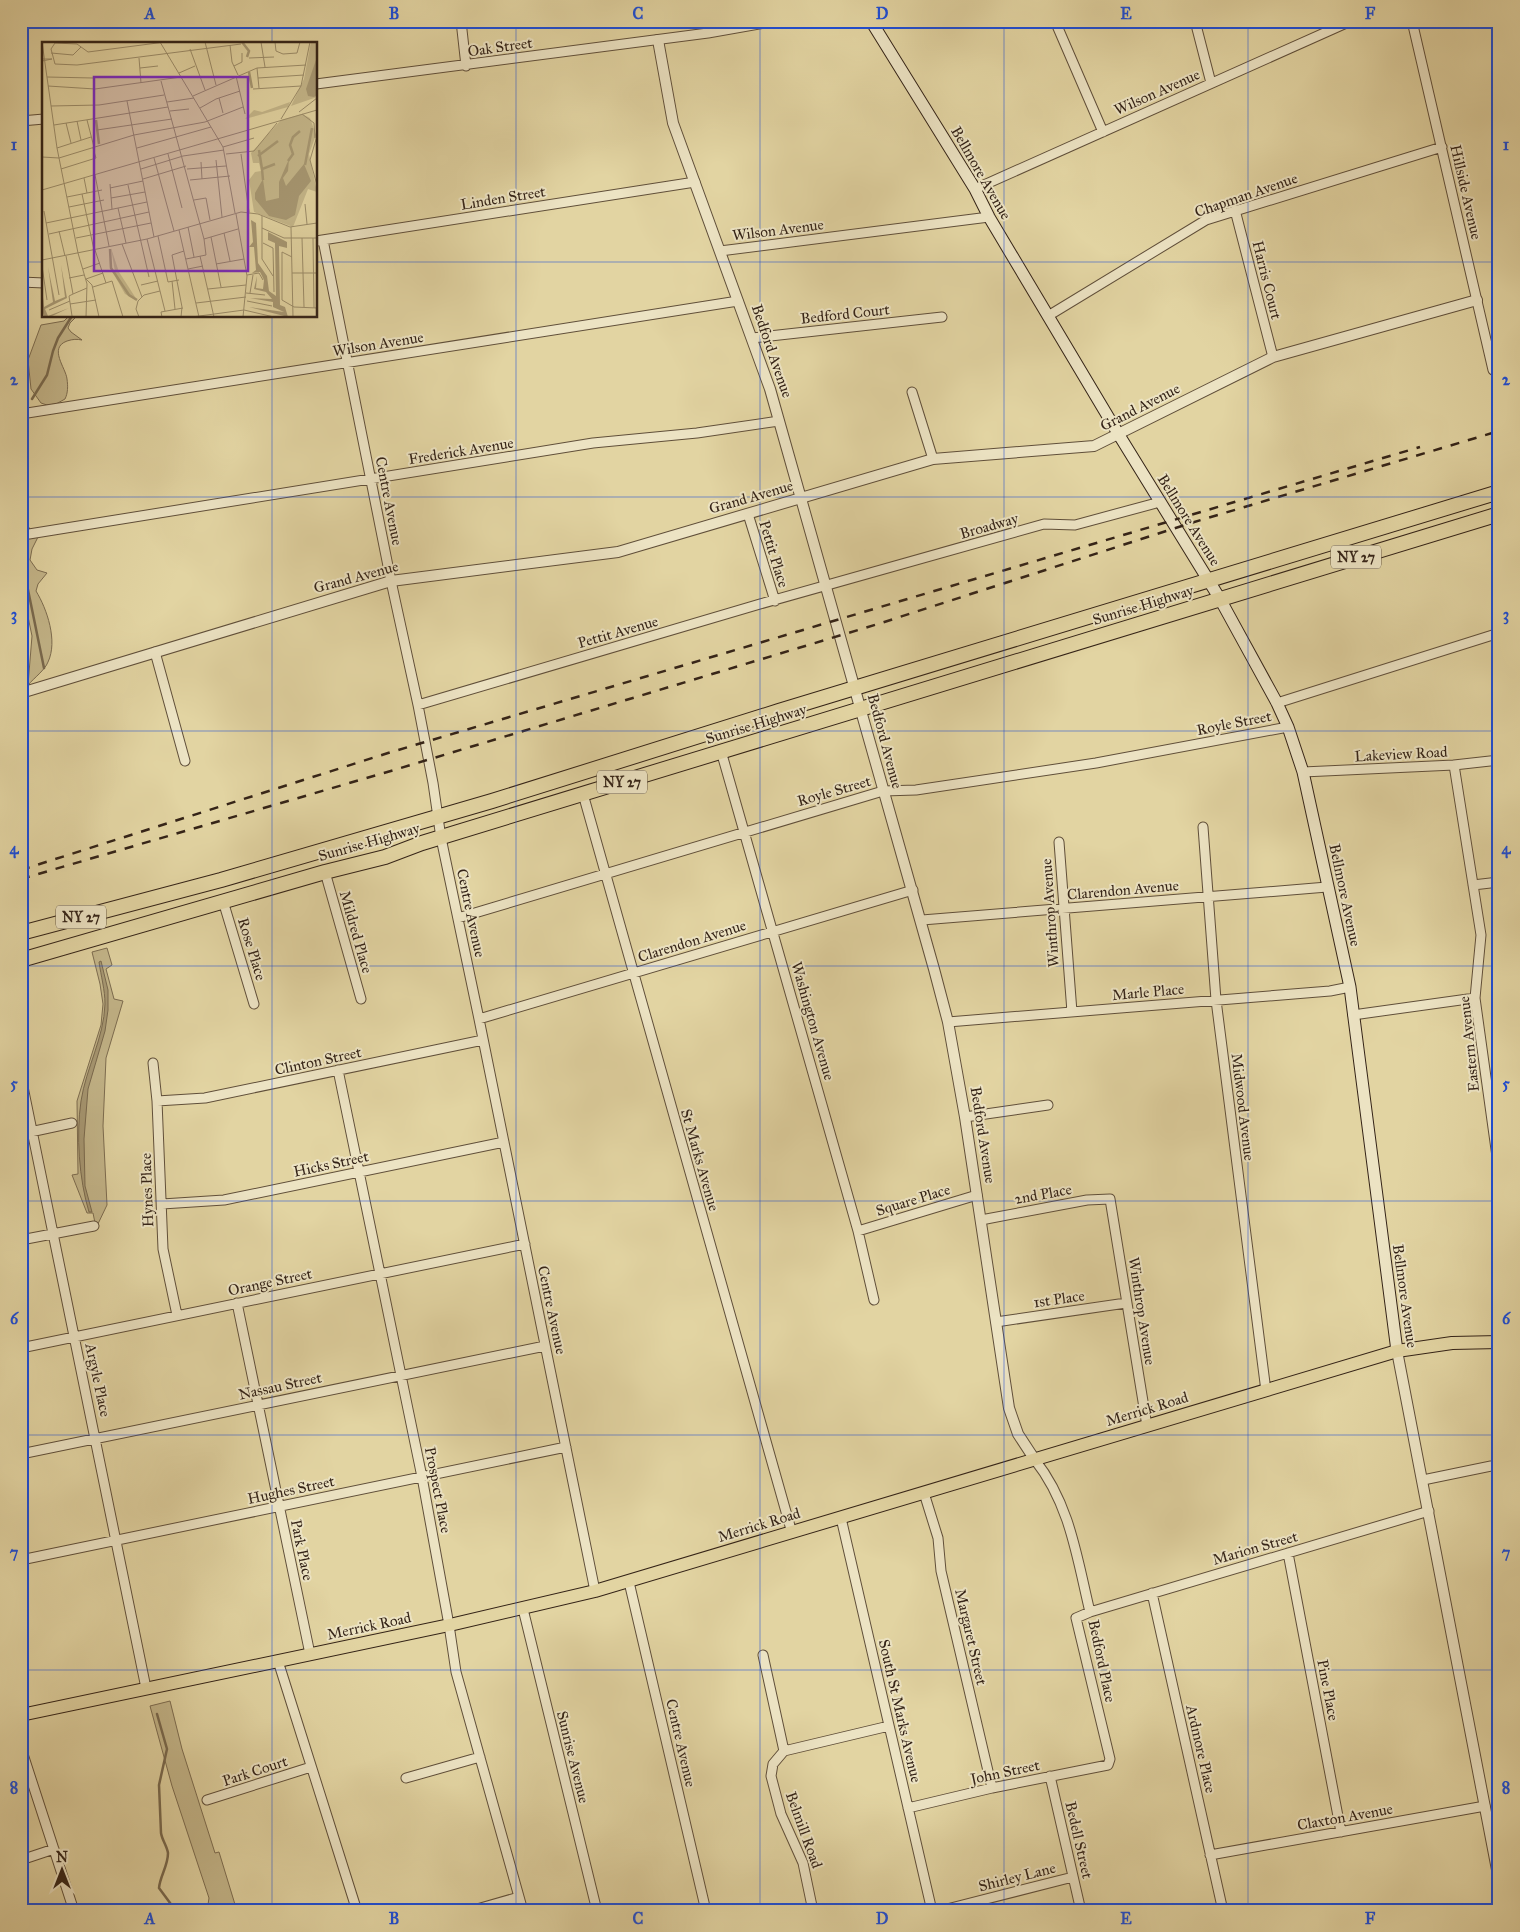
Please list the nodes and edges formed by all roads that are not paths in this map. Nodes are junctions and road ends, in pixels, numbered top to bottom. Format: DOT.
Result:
graph roads {
  1 [pos="461,21"];
  2 [pos="776,21"];
  3 [pos="871,21"];
  4 [pos="1055,21"];
  5 [pos="1196,21"];
  6 [pos="1351,21"];
  7 [pos="1412,21"];
  8 [pos="658,40"];
  9 [pos="466,66"];
  10 [pos="318,84"];
  11 [pos="1211,84"];
  12 [pos="42,119"];
  13 [pos="21,121"];
  14 [pos="1102,132"];
  15 [pos="1442,147"];
  16 [pos="695,182"];
  17 [pos="975,189"];
  18 [pos="1235,210"];
  19 [pos="989,217"];
  20 [pos="320,241"];
  21 [pos="720,251"];
  22 [pos="21,282"];
  23 [pos="42,283"];
  24 [pos="1477,300"];
  25 [pos="738,302"];
  26 [pos="1048,316"];
  27 [pos="942,317"];
  28 [pos="752,338"];
  29 [pos="1273,358"];
  30 [pos="347,363"];
  31 [pos="1493,370"];
  32 [pos="912,392"];
  33 [pos="21,414"];
  34 [pos="780,421"];
  35 [pos="1119,434"];
  36 [pos="933,459"];
  37 [pos="371,480"];
  38 [pos="1499,492"];
  39 [pos="802,498"];
  40 [pos="1160,502"];
  41 [pos="748,514"];
  42 [pos="1499,514"];
  43 [pos="30,534"];
  44 [pos="391,581"];
  45 [pos="1209,581"];
  46 [pos="827,586"];
  47 [pos="1220,599"];
  48 [pos="775,601"];
  49 [pos="1499,633"];
  50 [pos="155,652"];
  51 [pos="855,688"];
  52 [pos="21,693"];
  53 [pos="1277,703"];
  54 [pos="418,705"];
  55 [pos="860,708"];
  56 [pos="1288,727"];
  57 [pos="721,751"];
  58 [pos="1499,760"];
  59 [pos="185,761"];
  60 [pos="1454,765"];
  61 [pos="1303,772"];
  62 [pos="883,791"];
  63 [pos="583,794"];
  64 [pos="438,817"];
  65 [pos="1203,826"];
  66 [pos="744,832"];
  67 [pos="441,838"];
  68 [pos="1059,842"];
  69 [pos="325,872"];
  70 [pos="605,874"];
  71 [pos="1499,882"];
  72 [pos="1473,884"];
  73 [pos="1327,887"];
  74 [pos="913,890"];
  75 [pos="1208,896"];
  76 [pos="223,901"];
  77 [pos="1063,908"];
  78 [pos="458,918"];
  79 [pos="922,920"];
  80 [pos="772,932"];
  81 [pos="21,933"];
  82 [pos="21,960"];
  83 [pos="633,973"];
  84 [pos="1350,987"];
  85 [pos="1475,998"];
  86 [pos="361,999"];
  87 [pos="1216,1000"];
  88 [pos="254,1004"];
  89 [pos="1072,1012"];
  90 [pos="1354,1015"];
  91 [pos="479,1019"];
  92 [pos="948,1022"];
  93 [pos="483,1040"];
  94 [pos="154,1063"];
  95 [pos="338,1070"];
  96 [pos="21,1077"];
  97 [pos="157,1100"];
  98 [pos="1048,1105"];
  99 [pos="965,1117"];
  100 [pos="72,1123"];
  101 [pos="33,1131"];
  102 [pos="21,1134"];
  103 [pos="504,1142"];
  104 [pos="1499,1171"];
  105 [pos="359,1172"];
  106 [pos="977,1195"];
  107 [pos="1110,1199"];
  108 [pos="162,1204"];
  109 [pos="981,1220"];
  110 [pos="94,1226"];
  111 [pos="858,1231"];
  112 [pos="54,1234"];
  113 [pos="21,1240"];
  114 [pos="524,1244"];
  115 [pos="380,1274"];
  116 [pos="874,1300"];
  117 [pos="237,1303"];
  118 [pos="1126,1303"];
  119 [pos="176,1316"];
  120 [pos="996,1322"];
  121 [pos="74,1336"];
  122 [pos="1499,1342"];
  123 [pos="545,1346"];
  124 [pos="21,1348"];
  125 [pos="1397,1351"];
  126 [pos="401,1375"];
  127 [pos="1266,1391"];
  128 [pos="258,1404"];
  129 [pos="1147,1426"];
  130 [pos="96,1438"];
  131 [pos="566,1448"];
  132 [pos="21,1454"];
  133 [pos="1035,1460"];
  134 [pos="1491,1466"];
  135 [pos="422,1477"];
  136 [pos="1423,1480"];
  137 [pos="924,1493"];
  138 [pos="279,1506"];
  139 [pos="1428,1511"];
  140 [pos="842,1518"];
  141 [pos="792,1533"];
  142 [pos="116,1540"];
  143 [pos="1288,1553"];
  144 [pos="21,1560"];
  145 [pos="629,1582"];
  146 [pos="595,1591"];
  147 [pos="1152,1593"];
  148 [pos="523,1609"];
  149 [pos="1090,1612"];
  150 [pos="449,1625"];
  151 [pos="310,1654"];
  152 [pos="763,1655"];
  153 [pos="278,1661"];
  154 [pos="146,1688"];
  155 [pos="21,1714"];
  156 [pos="889,1726"];
  157 [pos="21,1748"];
  158 [pos="784,1751"];
  159 [pos="480,1757"];
  160 [pos="1108,1765"];
  161 [pos="311,1767"];
  162 [pos="1050,1776"];
  163 [pos="406,1778"];
  164 [pos="992,1788"];
  165 [pos="207,1800"];
  166 [pos="1485,1806"];
  167 [pos="908,1808"];
  168 [pos="1341,1832"];
  169 [pos="54,1849"];
  170 [pos="1210,1856"];
  171 [pos="21,1860"];
  172 [pos="1073,1877"];
  173 [pos="1499,1880"];
  174 [pos="519,1897"];
  175 [pos="74,1911"];
  176 [pos="357,1911"];
  177 [pos="470,1911"];
  178 [pos="523,1911"];
  179 [pos="597,1911"];
  180 [pos="706,1911"];
  181 [pos="813,1911"];
  182 [pos="932,1911"];
  183 [pos="939,1911"];
  184 [pos="1081,1911"];
  185 [pos="1223,1911"];
  1 -- 9 [label="street"];
  2 -- 8 [label="street, Oak Street"];
  3 -- 17 [label="main road, Bellmore Avenue"];
  4 -- 14 [label="street"];
  5 -- 11 [label="street"];
  6 -- 11 [label="street, Wilson Avenue"];
  7 -- 15 [label="street, Hillside Avenue"];
  8 -- 9 [label="street, Oak Street"];
  8 -- 16 [label="street, Bedford Avenue"];
  9 -- 10 [label="street, Oak Street"];
  11 -- 14 [label="street, Wilson Avenue"];
  12 -- 13 [label="street"];
  14 -- 17 [label="street, Wilson Avenue"];
  15 -- 18 [label="street, Chapman Avenue"];
  15 -- 24 [label="street, Hillside Avenue"];
  16 -- 20 [label="street, Linden Street"];
  16 -- 21 [label="street, Bedford Avenue"];
  17 -- 19 [label="main road, Bellmore Avenue"];
  18 -- 26 [label="street, Chapman Avenue"];
  18 -- 29 [label="street, Harris Court"];
  19 -- 21 [label="street, Wilson Avenue"];
  19 -- 26 [label="main road, Bellmore Avenue"];
  20 -- 30 [label="street, Centre Avenue"];
  21 -- 25 [label="street, Bedford Avenue"];
  22 -- 23 [label="street"];
  24 -- 29 [label="street, Grand Avenue"];
  24 -- 31 [label="street, Hillside Avenue"];
  25 -- 28 [label="street, Bedford Avenue"];
  25 -- 30 [label="street, Wilson Avenue"];
  26 -- 35 [label="main road, Bellmore Avenue"];
  27 -- 28 [label="street, Bedford Court"];
  28 -- 34 [label="street, Bedford Avenue"];
  29 -- 35 [label="street, Grand Avenue"];
  30 -- 33 [label="street, Wilson Avenue"];
  30 -- 37 [label="street, Centre Avenue"];
  32 -- 36 [label="street"];
  34 -- 37 [label="street, Frederick Avenue"];
  34 -- 39 [label="street, Bedford Avenue"];
  35 -- 36 [label="street, Grand Avenue"];
  35 -- 40 [label="main road, Bellmore Avenue"];
  36 -- 39 [label="street, Grand Avenue"];
  37 -- 43 [label="street, Frederick Avenue"];
  37 -- 44 [label="street, Centre Avenue"];
  38 -- 45 [label="highway, Sunrise Highway / NY 27"];
  39 -- 41 [label="street, Grand Avenue"];
  39 -- 46 [label="street, Bedford Avenue"];
  40 -- 45 [label="main road, Bellmore Avenue"];
  40 -- 46 [label="street, Broadway"];
  41 -- 44 [label="street, Grand Avenue"];
  41 -- 48 [label="street, Pettit Place"];
  42 -- 47 [label="highway, Sunrise Highway / NY 27"];
  44 -- 50 [label="street, Grand Avenue"];
  44 -- 54 [label="street, Centre Avenue"];
  45 -- 47 [label="main road, Bellmore Avenue"];
  45 -- 51 [label="highway, Sunrise Highway / NY 27"];
  46 -- 48 [label="street, Pettit Avenue"];
  46 -- 51 [label="street, Bedford Avenue"];
  47 -- 53 [label="main road, Bellmore Avenue"];
  47 -- 55 [label="highway, Sunrise Highway / NY 27"];
  48 -- 54 [label="street, Pettit Avenue"];
  49 -- 53 [label="street, Royle Street"];
  50 -- 52 [label="street, Grand Avenue"];
  50 -- 59 [label="street"];
  51 -- 55 [label="street, Bedford Avenue"];
  51 -- 64 [label="highway, Sunrise Highway / NY 27"];
  53 -- 56 [label="main road, Bellmore Avenue"];
  54 -- 64 [label="street, Centre Avenue"];
  55 -- 57 [label="highway, Sunrise Highway / NY 27"];
  55 -- 62 [label="street, Bedford Avenue"];
  56 -- 61 [label="main road, Bellmore Avenue"];
  56 -- 62 [label="street, Royle Street"];
  57 -- 63 [label="highway, Sunrise Highway / NY 27"];
  57 -- 66 [label="street, Washington Avenue"];
  58 -- 60 [label="street, Lakeview Road"];
  60 -- 61 [label="street, Lakeview Road"];
  60 -- 72 [label="street, Eastern Avenue"];
  61 -- 73 [label="main road, Bellmore Avenue"];
  62 -- 66 [label="street, Royle Street"];
  62 -- 74 [label="street, Bedford Avenue"];
  63 -- 67 [label="highway, Sunrise Highway / NY 27"];
  63 -- 70 [label="street, St Marks Avenue"];
  64 -- 67 [label="street, Centre Avenue"];
  64 -- 81 [label="highway, Sunrise Highway / NY 27"];
  65 -- 75 [label="street, Midwood Avenue"];
  66 -- 70 [label="street, Royle Street"];
  66 -- 80 [label="street, Washington Avenue"];
  67 -- 69 [label="highway, Sunrise Highway / NY 27"];
  67 -- 78 [label="street, Centre Avenue"];
  68 -- 77 [label="street, Winthrop Avenue"];
  69 -- 76 [label="highway, Sunrise Highway / NY 27"];
  69 -- 86 [label="street, Mildred Place"];
  70 -- 78 [label="street, Royle Street"];
  70 -- 83 [label="street, St Marks Avenue"];
  71 -- 72 [label="street"];
  72 -- 85 [label="street, Eastern Avenue"];
  73 -- 75 [label="street, Clarendon Avenue"];
  73 -- 84 [label="main road, Bellmore Avenue"];
  74 -- 79 [label="street, Bedford Avenue"];
  74 -- 80 [label="street, Clarendon Avenue"];
  75 -- 77 [label="street, Clarendon Avenue"];
  75 -- 87 [label="street, Midwood Avenue"];
  76 -- 82 [label="highway, Sunrise Highway / NY 27"];
  76 -- 88 [label="street, Rose Place"];
  77 -- 79 [label="street, Clarendon Avenue"];
  77 -- 89 [label="street, Winthrop Avenue"];
  78 -- 91 [label="street, Centre Avenue"];
  79 -- 92 [label="street, Bedford Avenue"];
  80 -- 83 [label="street, Clarendon Avenue"];
  80 -- 111 [label="street, Washington Avenue"];
  83 -- 91 [label="street, Clarendon Avenue"];
  83 -- 141 [label="street, St Marks Avenue"];
  84 -- 87 [label="street, Marle Place"];
  84 -- 90 [label="main road, Bellmore Avenue"];
  85 -- 90 [label="street"];
  85 -- 104 [label="street, Eastern Avenue"];
  87 -- 89 [label="street, Marle Place"];
  87 -- 127 [label="street, Midwood Avenue"];
  89 -- 92 [label="street, Marle Place"];
  90 -- 125 [label="main road, Bellmore Avenue"];
  91 -- 93 [label="street, Centre Avenue"];
  92 -- 99 [label="street, Bedford Avenue"];
  93 -- 95 [label="street, Clinton Street"];
  93 -- 103 [label="street, Centre Avenue"];
  94 -- 97 [label="street, Hynes Place"];
  95 -- 97 [label="street, Clinton Street"];
  95 -- 105 [label="street, Prospect Place"];
  96 -- 101 [label="street, Argyle Place"];
  97 -- 108 [label="street, Hynes Place"];
  98 -- 99 [label="street"];
  99 -- 106 [label="street, Bedford Avenue"];
  100 -- 101 [label="street"];
  101 -- 102 [label="street"];
  101 -- 112 [label="street, Argyle Place"];
  103 -- 105 [label="street, Hicks Street"];
  103 -- 114 [label="street, Centre Avenue"];
  105 -- 108 [label="street, Hicks Street"];
  105 -- 115 [label="street, Prospect Place"];
  106 -- 109 [label="street, Bedford Avenue"];
  106 -- 111 [label="street, Square Place"];
  107 -- 109 [label="street, 2nd Place"];
  107 -- 118 [label="street, Winthrop Avenue"];
  108 -- 119 [label="street, Hynes Place"];
  109 -- 120 [label="street, Bedford Avenue"];
  110 -- 112 [label="street"];
  111 -- 116 [label="street, Washington Avenue"];
  112 -- 113 [label="street"];
  112 -- 121 [label="street, Argyle Place"];
  114 -- 115 [label="street, Orange Street"];
  114 -- 123 [label="street, Centre Avenue"];
  115 -- 117 [label="street, Orange Street"];
  115 -- 126 [label="street, Prospect Place"];
  117 -- 119 [label="street, Orange Street"];
  117 -- 128 [label="street, Park Place"];
  118 -- 120 [label="street, 1st Place"];
  118 -- 129 [label="street, Winthrop Avenue"];
  119 -- 121 [label="street, Orange Street"];
  120 -- 133 [label="street, Bedford Avenue"];
  121 -- 124 [label="street, Orange Street"];
  121 -- 130 [label="street, Argyle Place"];
  122 -- 125 [label="main road, Merrick Road"];
  123 -- 126 [label="street, Nassau Street"];
  123 -- 131 [label="street, Centre Avenue"];
  125 -- 127 [label="main road, Merrick Road"];
  125 -- 136 [label="street, Bellmore Avenue"];
  126 -- 128 [label="street, Nassau Street"];
  126 -- 135 [label="street, Prospect Place"];
  127 -- 129 [label="main road, Merrick Road"];
  128 -- 130 [label="street, Nassau Street"];
  128 -- 138 [label="street, Park Place"];
  129 -- 133 [label="main road, Merrick Road"];
  130 -- 132 [label="street, Nassau Street"];
  130 -- 142 [label="street, Argyle Place"];
  131 -- 135 [label="street, Hughes Street"];
  131 -- 146 [label="street, Centre Avenue"];
  133 -- 137 [label="main road, Merrick Road"];
  133 -- 149 [label="street, Bedford Place"];
  134 -- 136 [label="street"];
  135 -- 138 [label="street, Hughes Street"];
  135 -- 150 [label="street, Prospect Place"];
  136 -- 139 [label="street, Bellmore Avenue"];
  137 -- 140 [label="main road, Merrick Road"];
  137 -- 164 [label="street, Margaret Street"];
  138 -- 142 [label="street, Hughes Street"];
  138 -- 151 [label="street, Park Place"];
  139 -- 143 [label="street, Marion Street"];
  139 -- 166 [label="street, Bellmore Avenue"];
  140 -- 141 [label="main road, Merrick Road"];
  140 -- 156 [label="street, South St Marks Avenue"];
  141 -- 145 [label="main road, Merrick Road"];
  142 -- 144 [label="street, Hughes Street"];
  142 -- 154 [label="street, Argyle Place"];
  143 -- 147 [label="street, Marion Street"];
  143 -- 168 [label="street, Pine Place"];
  145 -- 146 [label="main road, Merrick Road"];
  145 -- 180 [label="street, Centre Avenue"];
  146 -- 148 [label="main road, Merrick Road"];
  147 -- 149 [label="street, Marion Street"];
  147 -- 170 [label="street, Ardmore Place"];
  148 -- 150 [label="main road, Merrick Road"];
  148 -- 179 [label="street, Sunrise Avenue"];
  149 -- 160 [label="street, Bedford Place"];
  150 -- 151 [label="main road, Merrick Road"];
  150 -- 159 [label="street, Prospect Place"];
  151 -- 153 [label="main road, Merrick Road"];
  152 -- 158 [label="street"];
  153 -- 154 [label="main road, Merrick Road"];
  153 -- 161 [label="street"];
  154 -- 155 [label="main road, Merrick Road"];
  156 -- 158 [label="street"];
  156 -- 167 [label="street, South St Marks Avenue"];
  157 -- 169 [label="street"];
  158 -- 181 [label="street, Belmill Road"];
  159 -- 163 [label="street"];
  159 -- 174 [label="street, Prospect Place"];
  160 -- 162 [label="street, John Street"];
  161 -- 165 [label="street, Park Court"];
  161 -- 176 [label="street"];
  162 -- 164 [label="street, John Street"];
  162 -- 172 [label="street, Bedell Street"];
  164 -- 167 [label="street, John Street"];
  166 -- 168 [label="street, Claxton Avenue"];
  166 -- 173 [label="street, Bellmore Avenue"];
  167 -- 182 [label="street, South St Marks Avenue"];
  168 -- 170 [label="street, Claxton Avenue"];
  169 -- 171 [label="street"];
  169 -- 175 [label="street"];
  170 -- 185 [label="street, Ardmore Place"];
  172 -- 183 [label="street, Shirley Lane"];
  172 -- 184 [label="street, Bedell Street"];
  174 -- 177 [label="street"];
  174 -- 178 [label="street, Prospect Place"];
}
